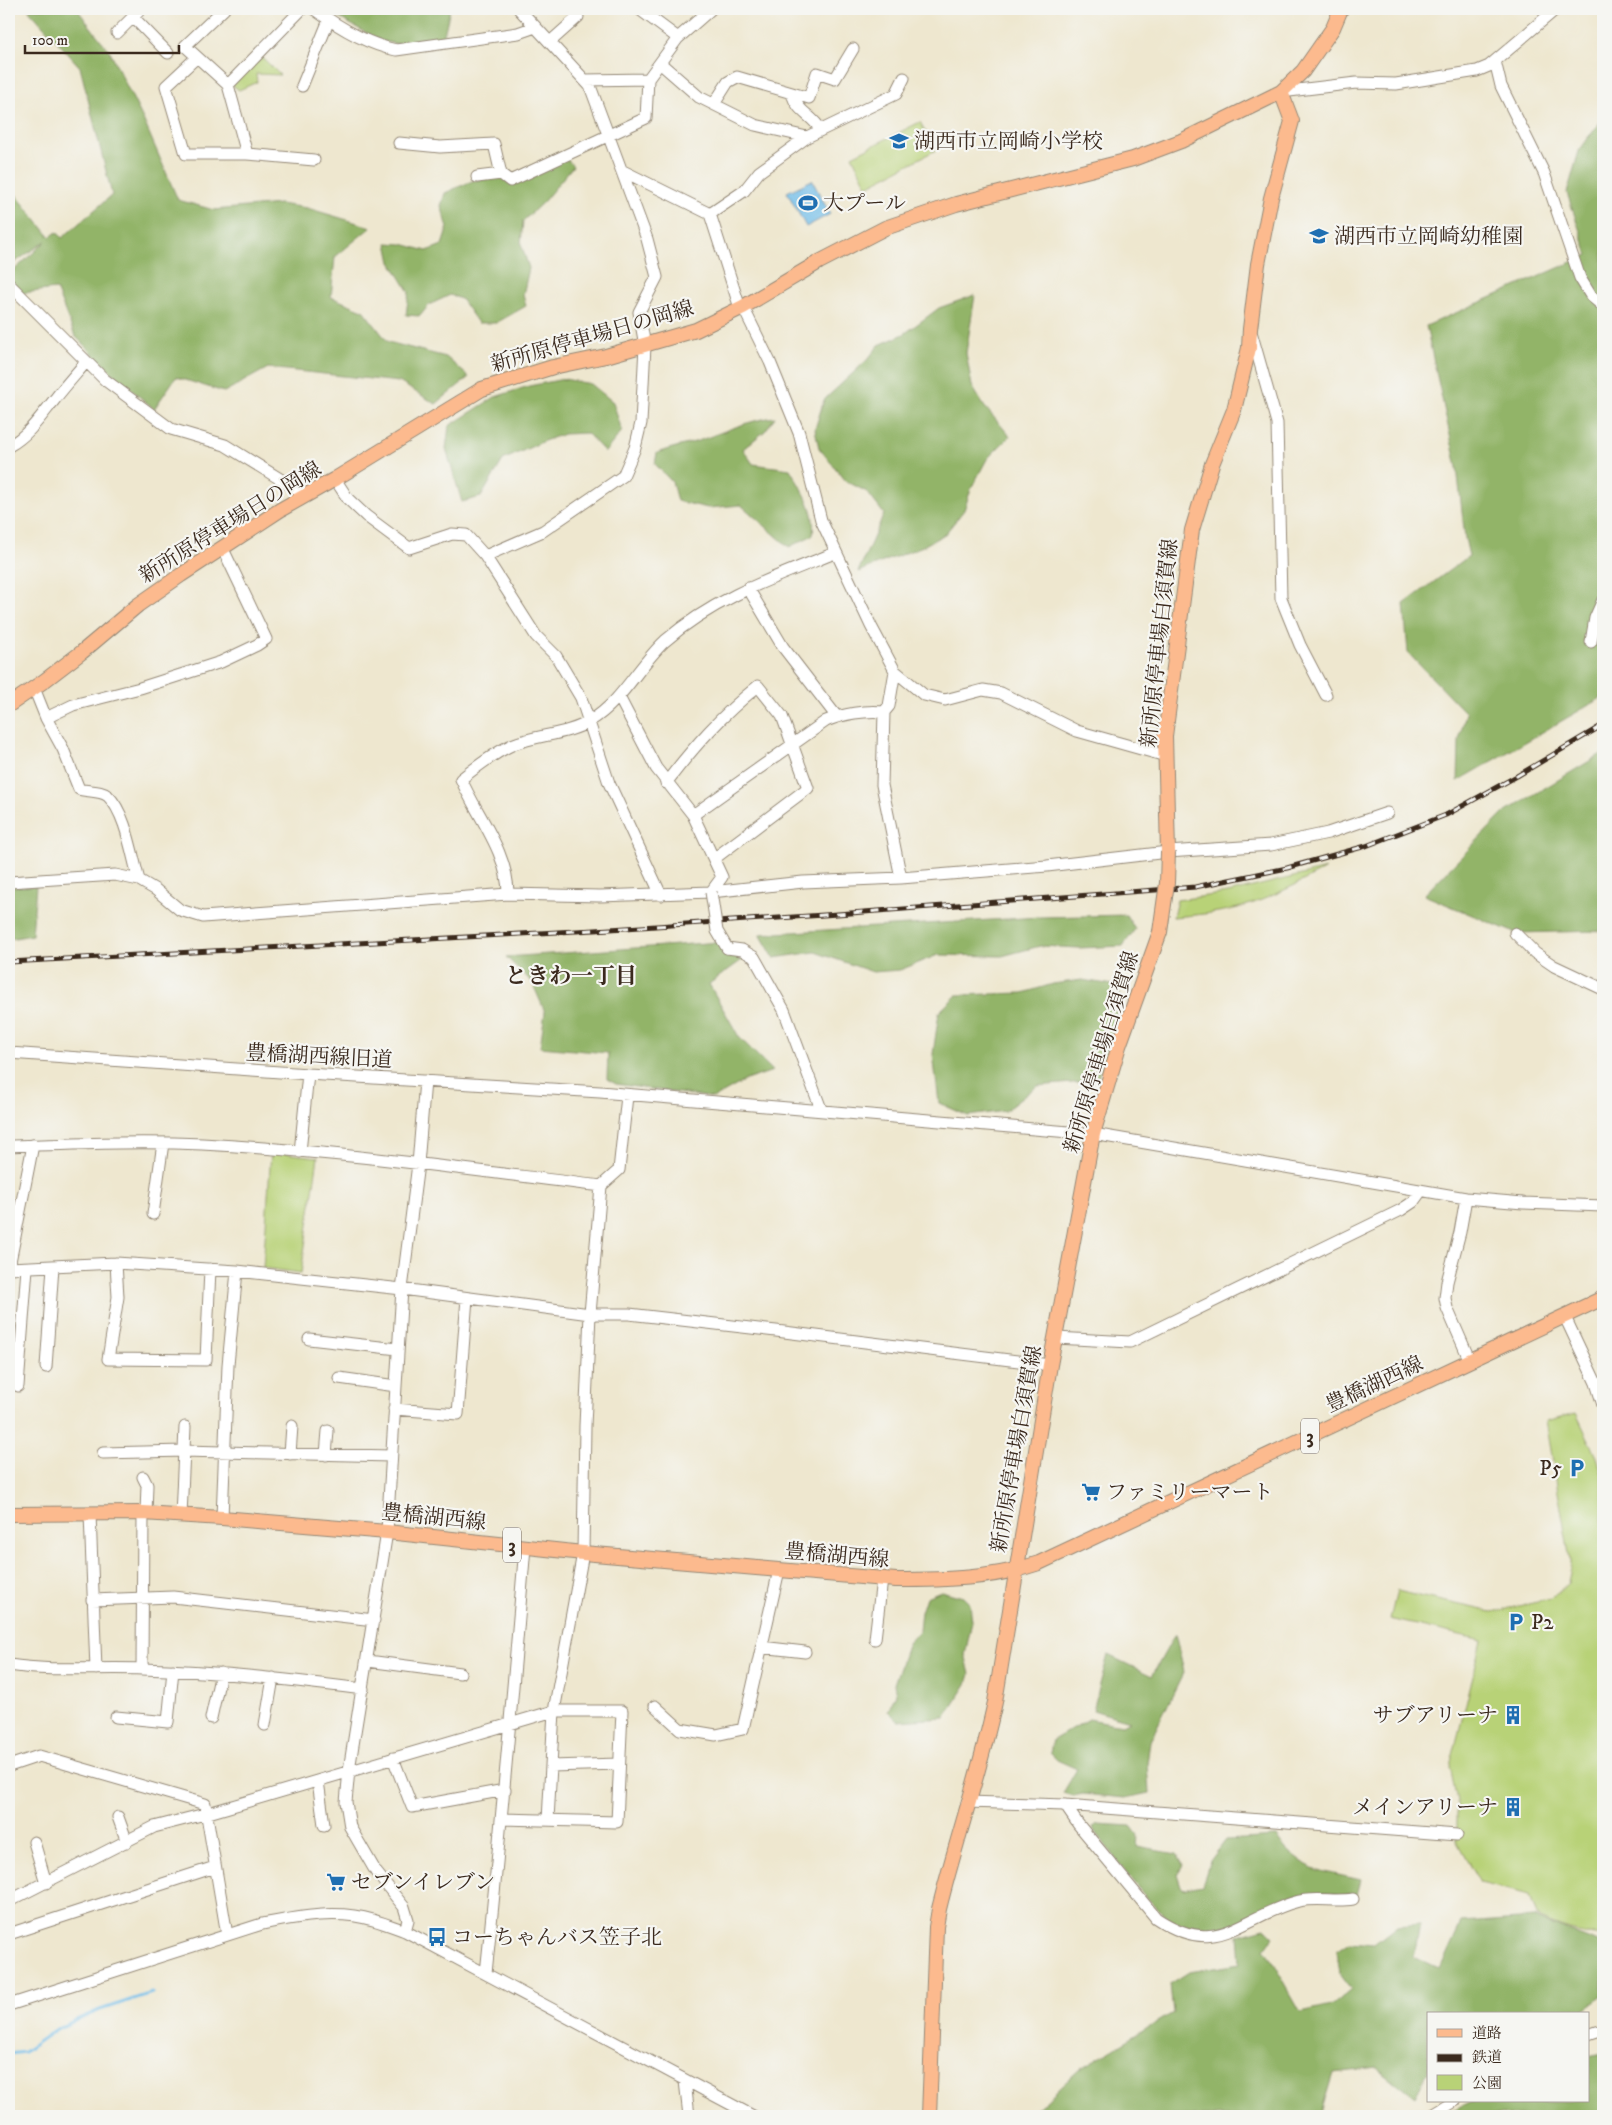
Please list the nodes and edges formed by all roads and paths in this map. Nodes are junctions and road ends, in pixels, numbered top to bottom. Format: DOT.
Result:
graph roads {
  1 [pos="224,9"];
  2 [pos="302,9"];
  3 [pos="314,9"];
  4 [pos="518,9"];
  5 [pos="639,9"];
  6 [pos="711,9"];
  7 [pos="1341,9"];
  8 [pos="1556,9"];
  9 [pos="137,13"];
  10 [pos="578,17"];
  11 [pos="329,20"];
  12 [pos="535,27"];
  13 [pos="117,33"];
  14 [pos="678,38"];
  15 [pos="550,42"];
  16 [pos="853,50"];
  17 [pos="168,53"];
  18 [pos="197,57"];
  19 [pos="1495,61"];
  20 [pos="660,63"];
  21 [pos="904,78"];
  22 [pos="648,79"];
  23 [pos="585,80"];
  24 [pos="228,85"];
  25 [pos="302,86"];
  26 [pos="1281,92"];
  27 [pos="792,94"];
  28 [pos="809,98"];
  29 [pos="714,104"];
  30 [pos="802,112"];
  31 [pos="821,130"];
  32 [pos="608,136"];
  33 [pos="807,137"];
  34 [pos="399,143"];
  35 [pos="247,154"];
  36 [pos="314,160"];
  37 [pos="623,171"];
  38 [pos="501,174"];
  39 [pos="477,177"];
  40 [pos="710,214"];
  41 [pos="9,284"];
  42 [pos="1603,306"];
  43 [pos="741,308"];
  44 [pos="1250,329"];
  45 [pos="645,346"];
  46 [pos="86,362"];
  47 [pos="9,446"];
  48 [pos="335,479"];
  49 [pos="306,495"];
  50 [pos="223,549"];
  51 [pos="835,552"];
  52 [pos="485,556"];
  53 [pos="748,588"];
  54 [pos="1603,600"];
  55 [pos="1590,642"];
  56 [pos="895,671"];
  57 [pos="34,688"];
  58 [pos="1326,695"];
  59 [pos="620,697"];
  60 [pos="9,705"];
  61 [pos="884,712"];
  62 [pos="837,717"];
  63 [pos="46,718"];
  64 [pos="589,722"];
  65 [pos="793,743"];
  66 [pos="1166,756"];
  67 [pos="666,783"];
  68 [pos="1388,813"];
  69 [pos="693,815"];
  70 [pos="1168,852"];
  71 [pos="715,858"];
  72 [pos="901,878"];
  73 [pos="139,880"];
  74 [pos="9,882"];
  75 [pos="711,892"];
  76 [pos="508,894"];
  77 [pos="661,895"];
  78 [pos="1515,933"];
  79 [pos="1603,989"];
  80 [pos="9,1053"];
  81 [pos="308,1074"];
  82 [pos="425,1081"];
  83 [pos="627,1096"];
  84 [pos="820,1109"];
  85 [pos="1092,1134"];
  86 [pos="163,1143"];
  87 [pos="33,1145"];
  88 [pos="9,1146"];
  89 [pos="300,1152"];
  90 [pos="418,1164"];
  91 [pos="601,1186"];
  92 [pos="1421,1191"];
  93 [pos="1466,1198"];
  94 [pos="1603,1206"];
  95 [pos="153,1214"];
  96 [pos="116,1263"];
  97 [pos="53,1267"];
  98 [pos="9,1268"];
  99 [pos="27,1268"];
  100 [pos="210,1269"];
  101 [pos="237,1271"];
  102 [pos="402,1289"];
  103 [pos="467,1298"];
  104 [pos="1603,1298"];
  105 [pos="590,1314"];
  106 [pos="1565,1317"];
  107 [pos="1056,1338"];
  108 [pos="309,1339"];
  109 [pos="398,1349"];
  110 [pos="1470,1362"];
  111 [pos="1050,1365"];
  112 [pos="46,1367"];
  113 [pos="339,1378"];
  114 [pos="18,1386"];
  115 [pos="396,1386"];
  116 [pos="1603,1405"];
  117 [pos="394,1410"];
  118 [pos="292,1426"];
  119 [pos="184,1427"];
  120 [pos="328,1431"];
  121 [pos="184,1451"];
  122 [pos="223,1452"];
  123 [pos="103,1453"];
  124 [pos="290,1454"];
  125 [pos="326,1455"];
  126 [pos="391,1456"];
  127 [pos="143,1477"];
  128 [pos="144,1513"];
  129 [pos="9,1514"];
  130 [pos="90,1514"];
  131 [pos="181,1516"];
  132 [pos="222,1518"];
  133 [pos="387,1532"];
  134 [pos="525,1546"];
  135 [pos="583,1553"];
  136 [pos="778,1570"];
  137 [pos="1015,1571"];
  138 [pos="882,1579"];
  139 [pos="142,1598"];
  140 [pos="92,1600"];
  141 [pos="374,1620"];
  142 [pos="875,1639"];
  143 [pos="761,1647"];
  144 [pos="805,1652"];
  145 [pos="368,1661"];
  146 [pos="9,1665"];
  147 [pos="96,1669"];
  148 [pos="142,1669"];
  149 [pos="172,1670"];
  150 [pos="221,1673"];
  151 [pos="460,1673"];
  152 [pos="273,1678"];
  153 [pos="363,1689"];
  154 [pos="654,1706"];
  155 [pos="554,1711"];
  156 [pos="116,1717"];
  157 [pos="211,1718"];
  158 [pos="265,1725"];
  159 [pos="508,1726"];
  160 [pos="393,1758"];
  161 [pos="619,1764"];
  162 [pos="9,1766"];
  163 [pos="551,1766"];
  164 [pos="349,1770"];
  165 [pos="318,1781"];
  166 [pos="505,1790"];
  167 [pos="967,1802"];
  168 [pos="1064,1805"];
  169 [pos="205,1814"];
  170 [pos="118,1817"];
  171 [pos="502,1819"];
  172 [pos="548,1820"];
  173 [pos="324,1825"];
  174 [pos="1457,1835"];
  175 [pos="34,1842"];
  176 [pos="127,1842"];
  177 [pos="215,1867"];
  178 [pos="46,1883"];
  179 [pos="1353,1899"];
  180 [pos="9,1902"];
  181 [pos="405,1931"];
  182 [pos="9,1934"];
  183 [pos="227,1935"];
  184 [pos="486,1973"];
  185 [pos="9,2005"];
  186 [pos="1603,2030"];
  187 [pos="1590,2034"];
  188 [pos="686,2081"];
  189 [pos="1453,2102"];
  190 [pos="690,2116"];
  191 [pos="753,2116"];
  192 [pos="928,2116"];
  193 [pos="1430,2116"];
  1 -- 18 [label="street"];
  2 -- 24 [label="street"];
  3 -- 11 [label="street"];
  4 -- 12 [label="street"];
  5 -- 14 [label="street"];
  6 -- 14 [label="street"];
  7 -- 26 [label="main road, 新所原停車場日の岡線"];
  8 -- 19 [label="street"];
  9 -- 13 [label="street"];
  9 -- 17 [label="street"];
  10 -- 15 [label="street"];
  11 -- 12 [label="street"];
  11 -- 25 [label="street"];
  12 -- 15 [label="street"];
  14 -- 20 [label="street"];
  15 -- 23 [label="street"];
  16 -- 28 [label="street"];
  18 -- 24 [label="street"];
  18 -- 35 [label="street"];
  19 -- 26 [label="street"];
  19 -- 42 [label="street"];
  20 -- 22 [label="street"];
  20 -- 29 [label="street"];
  21 -- 31 [label="street"];
  22 -- 23 [label="street"];
  22 -- 32 [label="street"];
  23 -- 32 [label="street"];
  24 -- 35 [label="street"];
  26 -- 43 [label="main road, 新所原停車場日の岡線"];
  26 -- 44 [label="main road, 新所原停車場白須賀線"];
  27 -- 28 [label="street"];
  27 -- 29 [label="street"];
  27 -- 30 [label="street"];
  28 -- 30 [label="street"];
  29 -- 33 [label="street"];
  30 -- 31 [label="street"];
  31 -- 33 [label="street"];
  32 -- 37 [label="street"];
  32 -- 38 [label="street"];
  33 -- 40 [label="street"];
  34 -- 38 [label="street"];
  35 -- 36 [label="street"];
  37 -- 40 [label="street"];
  37 -- 45 [label="street"];
  38 -- 39 [label="street"];
  40 -- 43 [label="street"];
  41 -- 46 [label="street"];
  43 -- 45 [label="main road, 新所原停車場日の岡線"];
  43 -- 51 [label="street"];
  44 -- 58 [label="street"];
  44 -- 66 [label="main road, 新所原停車場白須賀線"];
  45 -- 48 [label="main road, 新所原停車場日の岡線"];
  45 -- 52 [label="street"];
  46 -- 47 [label="street"];
  46 -- 49 [label="street"];
  48 -- 49 [label="main road, 新所原停車場日の岡線"];
  48 -- 52 [label="street"];
  49 -- 50 [label="main road, 新所原停車場日の岡線"];
  50 -- 57 [label="main road, 新所原停車場日の岡線"];
  50 -- 63 [label="street"];
  51 -- 53 [label="street"];
  51 -- 56 [label="street"];
  52 -- 64 [label="street"];
  53 -- 59 [label="street"];
  53 -- 62 [label="street"];
  54 -- 55 [label="street"];
  56 -- 61 [label="street"];
  56 -- 66 [label="street"];
  57 -- 60 [label="main road, 新所原停車場日の岡線"];
  57 -- 63 [label="street"];
  59 -- 64 [label="street"];
  59 -- 67 [label="street"];
  61 -- 62 [label="street"];
  61 -- 72 [label="street"];
  62 -- 65 [label="street"];
  63 -- 73 [label="street"];
  64 -- 76 [label="street"];
  64 -- 77 [label="street"];
  65 -- 67 [label="street"];
  65 -- 69 [label="street"];
  65 -- 71 [label="street"];
  66 -- 70 [label="main road, 新所原停車場白須賀線"];
  67 -- 69 [label="street"];
  68 -- 70 [label="street"];
  69 -- 71 [label="street"];
  70 -- 72 [label="street"];
  70 -- 85 [label="main road, 新所原停車場白須賀線, bridge"];
  71 -- 75 [label="street"];
  72 -- 75 [label="street"];
  73 -- 74 [label="street"];
  73 -- 76 [label="street"];
  75 -- 77 [label="street"];
  75 -- 84 [label="street, bridge"];
  76 -- 77 [label="street"];
  78 -- 79 [label="street"];
  80 -- 81 [label="street, 豊橋湖西線旧道"];
  81 -- 82 [label="street, 豊橋湖西線旧道"];
  81 -- 89 [label="street"];
  82 -- 83 [label="street, 豊橋湖西線旧道"];
  82 -- 90 [label="street"];
  83 -- 84 [label="street, 豊橋湖西線旧道"];
  83 -- 91 [label="street"];
  84 -- 85 [label="street, 豊橋湖西線旧道"];
  85 -- 92 [label="street, 豊橋湖西線旧道"];
  85 -- 107 [label="main road, 新所原停車場白須賀線"];
  86 -- 87 [label="street"];
  86 -- 89 [label="street"];
  86 -- 95 [label="street"];
  87 -- 88 [label="street"];
  87 -- 98 [label="street"];
  89 -- 90 [label="street"];
  90 -- 91 [label="street"];
  90 -- 102 [label="street"];
  91 -- 105 [label="street"];
  92 -- 93 [label="street, 豊橋湖西線旧道"];
  92 -- 107 [label="street"];
  93 -- 94 [label="street, 豊橋湖西線旧道"];
  93 -- 110 [label="street"];
  96 -- 97 [label="street"];
  96 -- 100 [label="street"];
  96 -- 100 [label="street"];
  97 -- 99 [label="street"];
  97 -- 112 [label="street"];
  98 -- 99 [label="street"];
  99 -- 114 [label="street"];
  100 -- 101 [label="street"];
  101 -- 102 [label="street"];
  101 -- 122 [label="street"];
  102 -- 103 [label="street"];
  102 -- 109 [label="street"];
  103 -- 105 [label="street"];
  103 -- 117 [label="street"];
  104 -- 106 [label="main road, 豊橋湖西線 / 3"];
  105 -- 111 [label="street"];
  105 -- 135 [label="street"];
  106 -- 110 [label="main road, 豊橋湖西線 / 3"];
  106 -- 116 [label="street"];
  107 -- 111 [label="main road, 新所原停車場白須賀線"];
  108 -- 109 [label="street"];
  109 -- 115 [label="street"];
  110 -- 137 [label="main road, 豊橋湖西線 / 3"];
  111 -- 137 [label="main road, 新所原停車場白須賀線"];
  113 -- 115 [label="street"];
  115 -- 117 [label="street"];
  117 -- 126 [label="street"];
  118 -- 124 [label="street"];
  119 -- 121 [label="street"];
  120 -- 125 [label="street"];
  121 -- 122 [label="street"];
  121 -- 123 [label="street"];
  121 -- 131 [label="street"];
  122 -- 124 [label="street"];
  122 -- 132 [label="street"];
  124 -- 125 [label="street"];
  125 -- 126 [label="street"];
  126 -- 133 [label="street"];
  127 -- 128 [label="street"];
  128 -- 130 [label="main road, 豊橋湖西線 / 3"];
  128 -- 131 [label="main road, 豊橋湖西線 / 3"];
  128 -- 139 [label="street"];
  129 -- 130 [label="main road, 豊橋湖西線 / 3"];
  130 -- 140 [label="street"];
  131 -- 132 [label="main road, 豊橋湖西線 / 3"];
  132 -- 133 [label="main road, 豊橋湖西線 / 3"];
  133 -- 134 [label="main road, 豊橋湖西線 / 3"];
  133 -- 141 [label="street"];
  134 -- 135 [label="main road, 豊橋湖西線 / 3"];
  134 -- 159 [label="street"];
  135 -- 136 [label="main road, 豊橋湖西線 / 3"];
  135 -- 155 [label="street"];
  136 -- 138 [label="main road, 豊橋湖西線 / 3"];
  136 -- 143 [label="street"];
  137 -- 138 [label="main road, 豊橋湖西線 / 3"];
  137 -- 167 [label="main road, 新所原停車場白須賀線"];
  138 -- 142 [label="street"];
  139 -- 140 [label="street"];
  139 -- 141 [label="street"];
  139 -- 148 [label="street"];
  140 -- 147 [label="street"];
  141 -- 145 [label="street"];
  143 -- 144 [label="street"];
  143 -- 154 [label="street"];
  145 -- 151 [label="street"];
  145 -- 153 [label="street"];
  146 -- 147 [label="street"];
  147 -- 148 [label="street"];
  148 -- 149 [label="street"];
  149 -- 150 [label="street"];
  149 -- 156 [label="street"];
  150 -- 152 [label="street"];
  150 -- 157 [label="street"];
  152 -- 153 [label="street"];
  152 -- 158 [label="street"];
  153 -- 164 [label="street"];
  155 -- 159 [label="street"];
  155 -- 161 [label="street"];
  155 -- 163 [label="street"];
  159 -- 160 [label="street"];
  159 -- 166 [label="street"];
  160 -- 164 [label="street"];
  160 -- 166 [label="street"];
  161 -- 163 [label="street"];
  161 -- 172 [label="street"];
  162 -- 169 [label="street"];
  163 -- 172 [label="street"];
  164 -- 165 [label="street"];
  164 -- 181 [label="street"];
  165 -- 169 [label="street"];
  165 -- 173 [label="street"];
  166 -- 171 [label="street"];
  167 -- 168 [label="street"];
  167 -- 192 [label="main road, 新所原停車場白須賀線"];
  168 -- 174 [label="street"];
  168 -- 179 [label="street"];
  169 -- 176 [label="street"];
  169 -- 177 [label="street"];
  170 -- 176 [label="street"];
  171 -- 172 [label="street"];
  171 -- 184 [label="street"];
  175 -- 178 [label="street"];
  176 -- 178 [label="street"];
  177 -- 182 [label="street"];
  177 -- 183 [label="street"];
  178 -- 180 [label="street"];
  181 -- 183 [label="street"];
  181 -- 184 [label="street"];
  183 -- 185 [label="street"];
  184 -- 188 [label="street"];
  186 -- 187 [label="street"];
  188 -- 190 [label="street"];
  188 -- 191 [label="street"];
  189 -- 193 [label="street"];
}
